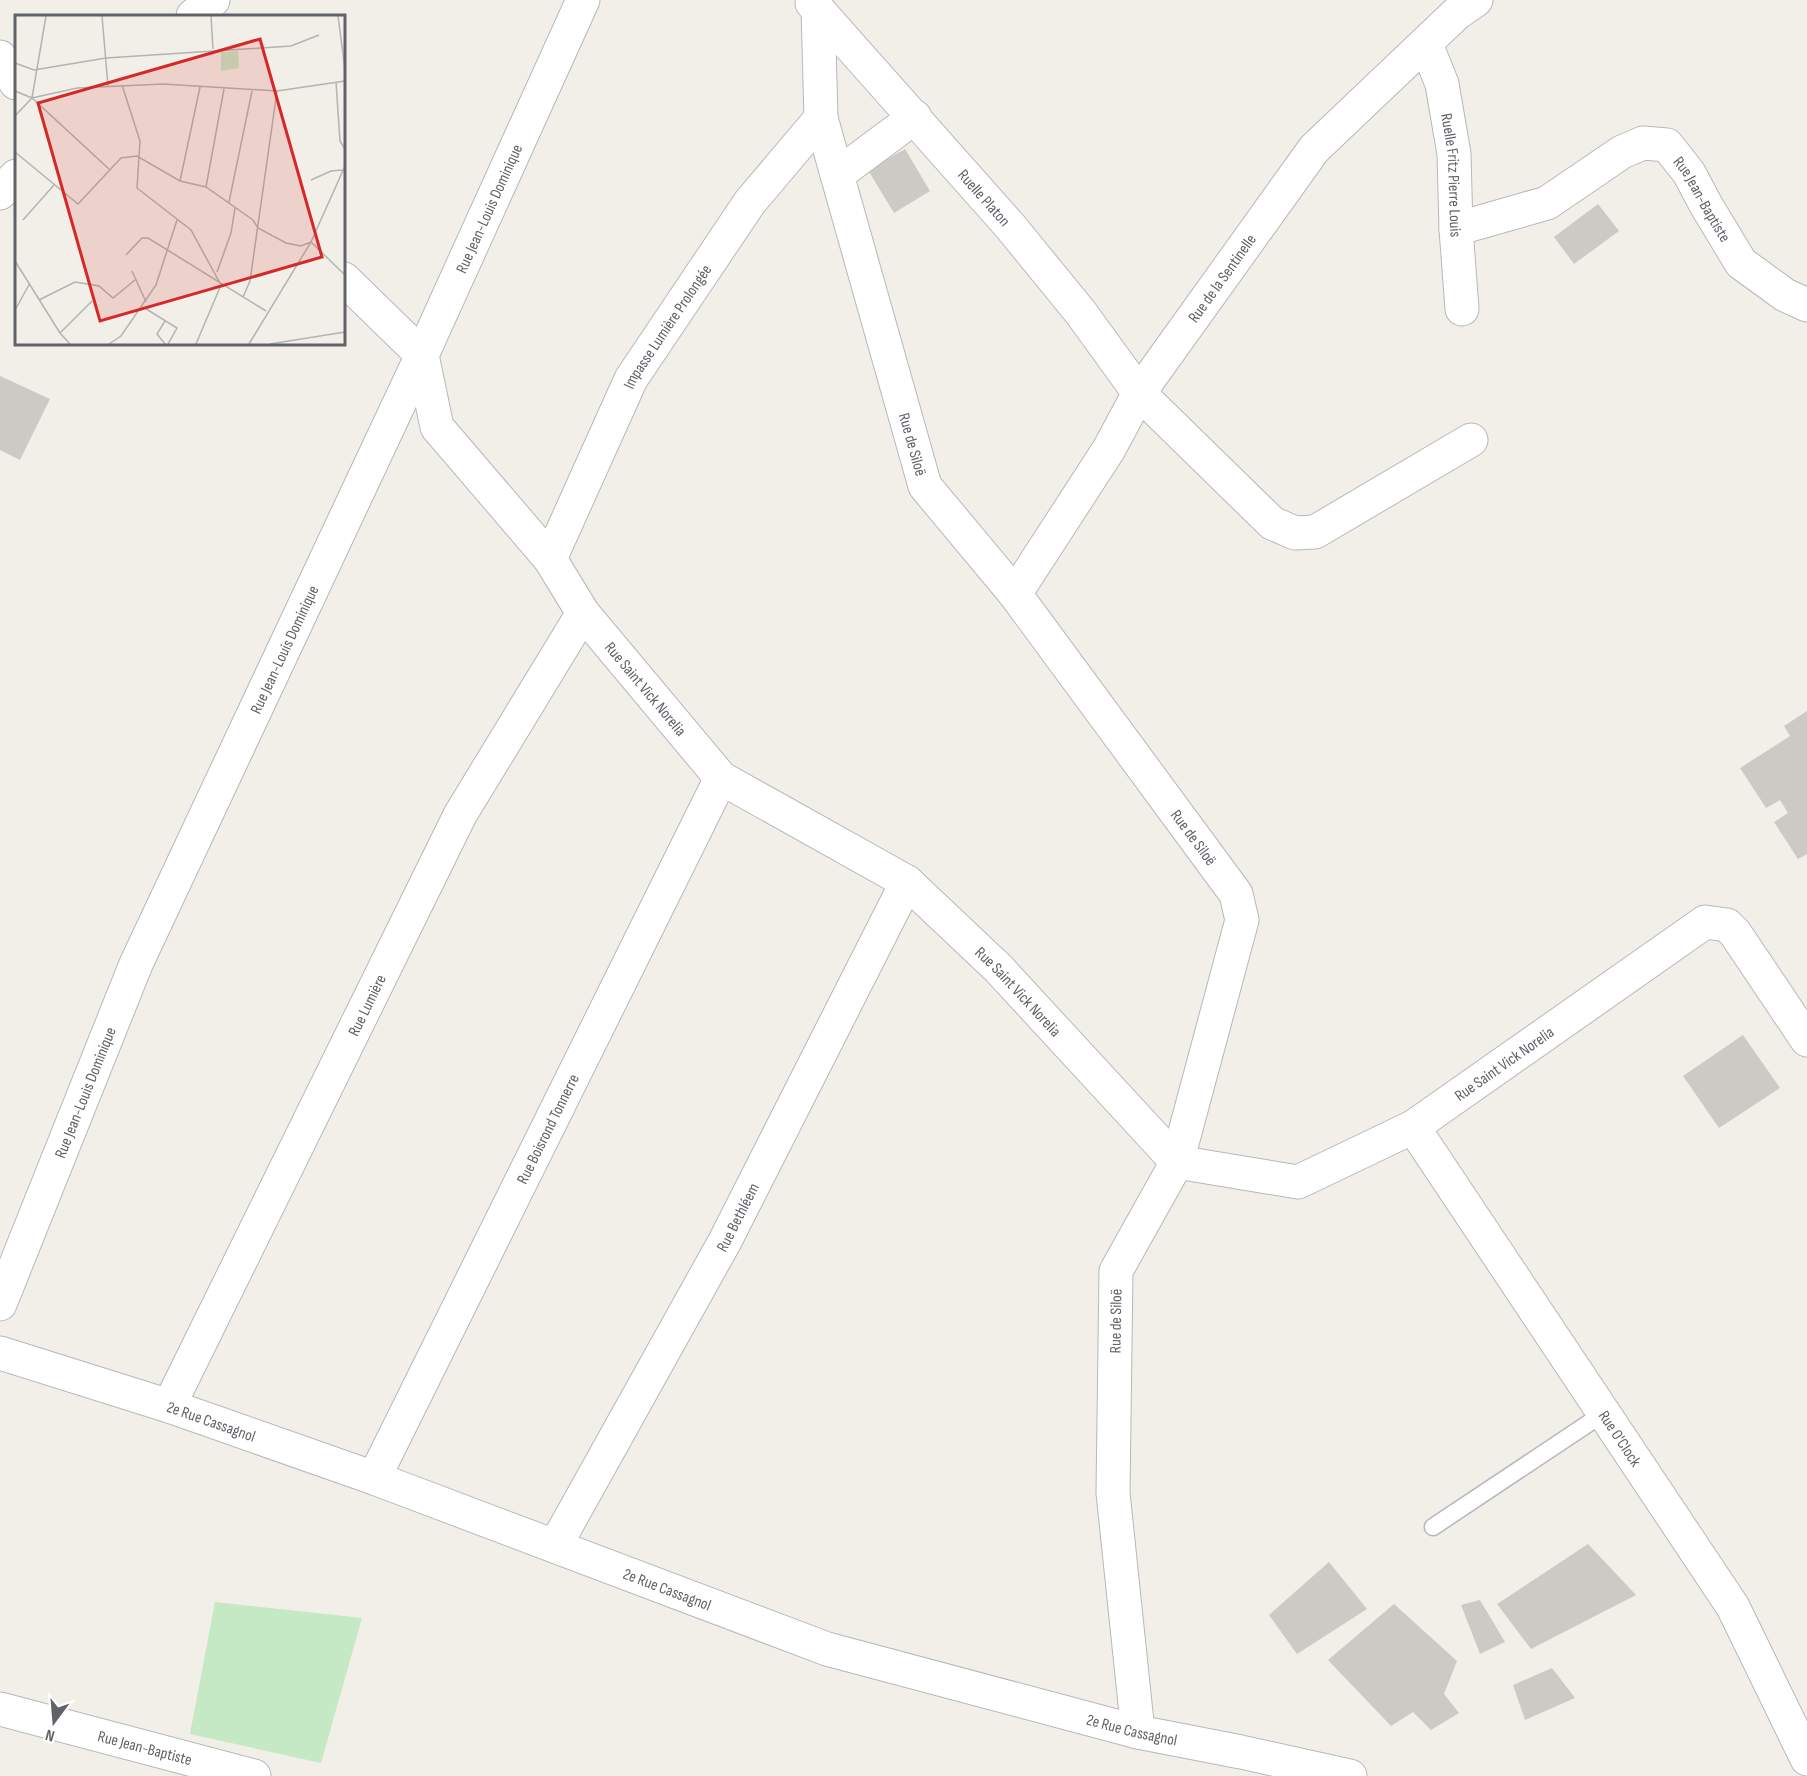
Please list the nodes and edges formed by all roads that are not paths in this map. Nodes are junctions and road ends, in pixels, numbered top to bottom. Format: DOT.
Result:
graph roads {
  1 [pos="213,0"];
  2 [pos="583,0"];
  3 [pos="817,3"];
  4 [pos="1458,5"];
  5 [pos="194,15"];
  6 [pos="1426,44"];
  7 [pos="0,57"];
  8 [pos="15,81"];
  9 [pos="915,117"];
  10 [pos="821,118"];
  11 [pos="837,175"];
  12 [pos="15,177"];
  13 [pos="0,193"];
  14 [pos="1456,229"];
  15 [pos="345,280"];
  16 [pos="1807,305"];
  17 [pos="1462,309"];
  18 [pos="422,355"];
  19 [pos="1139,393"];
  20 [pos="1471,440"];
  21 [pos="550,559"];
  22 [pos="1015,594"];
  23 [pos="583,614"];
  24 [pos="721,778"];
  25 [pos="907,882"];
  26 [pos="1807,1040"];
  27 [pos="1413,1127"];
  28 [pos="1177,1162"];
  29 [pos="0,1304"];
  30 [pos="0,1353"];
  31 [pos="169,1406"];
  32 [pos="1604,1413"];
  33 [pos="374,1478"];
  34 [pos="1433,1527"];
  35 [pos="555,1546"];
  36 [pos="0,1710"];
  37 [pos="1138,1732"];
  38 [pos="1807,1758"];
  39 [pos="1238,1764"];
  40 [pos="254,1776"];
  41 [pos="1350,1776"];
  1 -- 5 [label="street"];
  2 -- 18 [label="street, Rue Jean-Louis Dominique"];
  3 -- 9 [label="street, Ruelle Platon"];
  3 -- 10 [label="street, Rue de Siloë"];
  4 -- 6 [label="street, Rue de la Sentinelle"];
  6 -- 14 [label="street, Ruelle Fritz Pierre Louis"];
  6 -- 19 [label="street, Rue de la Sentinelle"];
  7 -- 8 [label="street"];
  9 -- 11 [label="street"];
  9 -- 19 [label="street, Ruelle Platon"];
  10 -- 11 [label="street, Rue de Siloë"];
  10 -- 21 [label="street, Impasse Lumière Prolongée"];
  11 -- 22 [label="street, Rue de Siloë"];
  12 -- 13 [label="street"];
  14 -- 16 [label="street, Rue Jean-Baptiste"];
  14 -- 17 [label="street, Ruelle Fritz Pierre Louis"];
  15 -- 18 [label="street"];
  18 -- 21 [label="street, Rue Saint Vick Norelia"];
  18 -- 29 [label="street, Rue Jean-Louis Dominique"];
  19 -- 20 [label="street, Ruelle Platon"];
  19 -- 22 [label="street, Rue de la Sentinelle"];
  21 -- 23 [label="street, Rue Saint Vick Norelia"];
  22 -- 28 [label="street, Rue de Siloë"];
  23 -- 24 [label="street, Rue Saint Vick Norelia"];
  23 -- 31 [label="street, Rue Lumière"];
  24 -- 25 [label="street, Rue Saint Vick Norelia"];
  24 -- 33 [label="street, Rue Boisrond Tonnerre"];
  25 -- 28 [label="street, Rue Saint Vick Norelia"];
  25 -- 35 [label="street, Rue Bethléem"];
  26 -- 27 [label="street, Rue Saint Vick Norelia"];
  27 -- 28 [label="street, Rue Saint Vick Norelia"];
  27 -- 32 [label="street, Rue O'Clock"];
  28 -- 37 [label="street, Rue de Siloë"];
  30 -- 31 [label="street, 2e Rue Cassagnol"];
  31 -- 33 [label="street, 2e Rue Cassagnol"];
  32 -- 34 [label="lane"];
  32 -- 38 [label="street, Rue O'Clock"];
  33 -- 35 [label="street, 2e Rue Cassagnol"];
  35 -- 37 [label="street, 2e Rue Cassagnol"];
  36 -- 40 [label="street, Rue Jean-Baptiste"];
  37 -- 39 [label="street, 2e Rue Cassagnol"];
  39 -- 41 [label="street, 2e Rue Cassagnol"];
}
